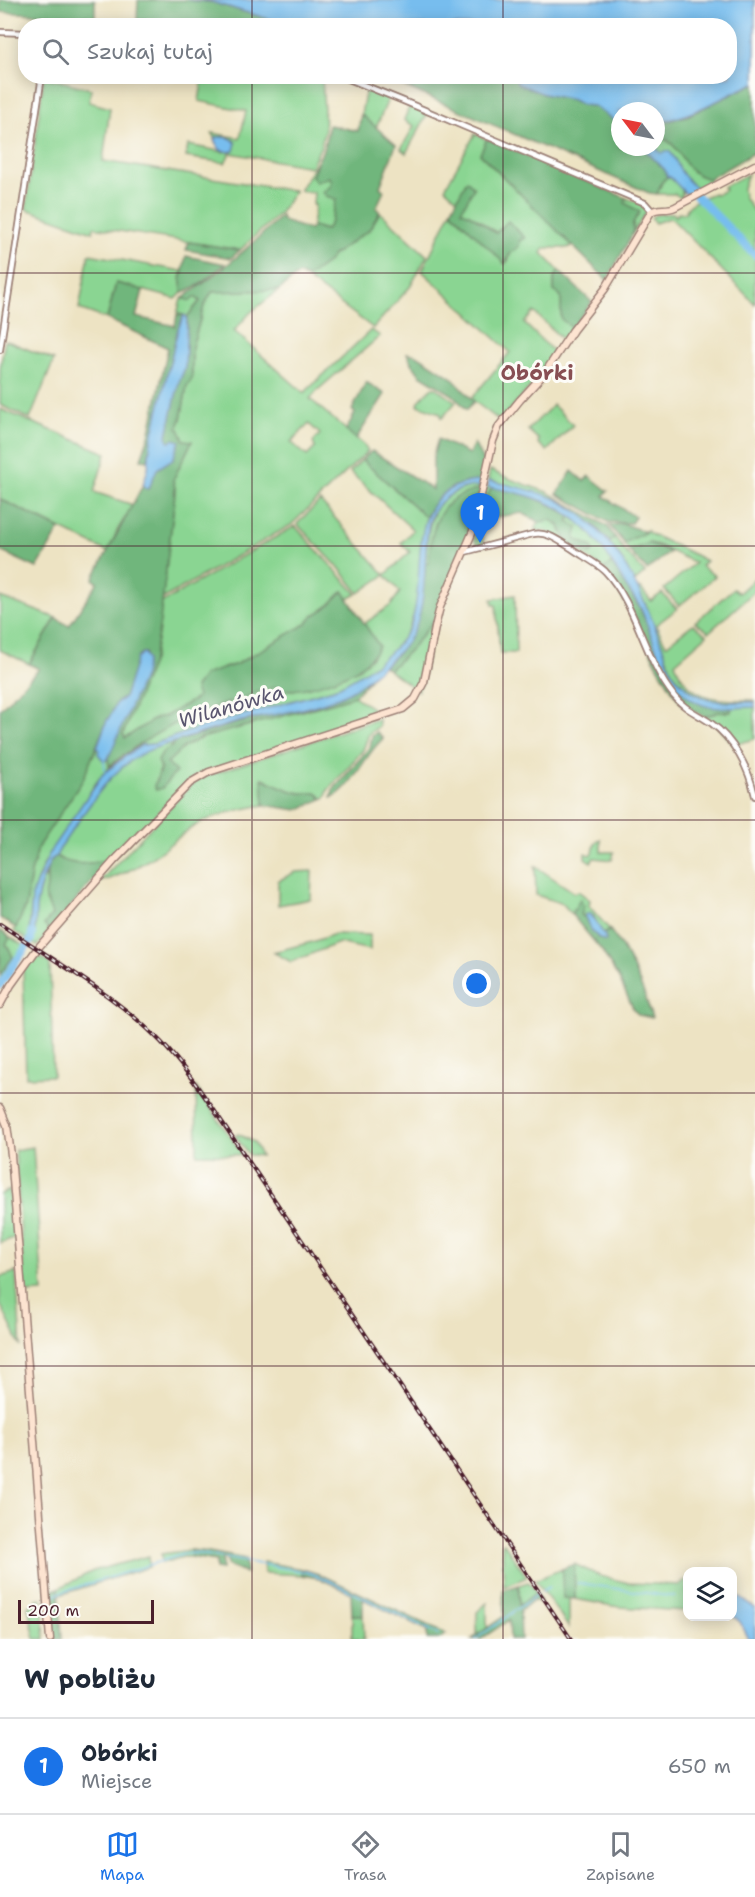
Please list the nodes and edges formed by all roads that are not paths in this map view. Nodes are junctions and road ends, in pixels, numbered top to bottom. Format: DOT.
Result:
graph roads {
  1 [pos="0,32"];
  2 [pos="18,33"];
  3 [pos="41,84"];
  4 [pos="361,84"];
  5 [pos="755,165"];
  6 [pos="652,211"];
  7 [pos="0,351"];
  8 [pos="465,552"];
  9 [pos="755,796"];
  10 [pos="0,1005"];
  11 [pos="0,1107"];
  12 [pos="50,1639"];
  1 -- 2 [label="street"];
  3 -- 7 [label="street"];
  4 -- 6 [label="street"];
  5 -- 6 [label="street"];
  6 -- 8 [label="street"];
  8 -- 9 [label="street"];
  8 -- 10 [label="street"];
  11 -- 12 [label="street"];
}
